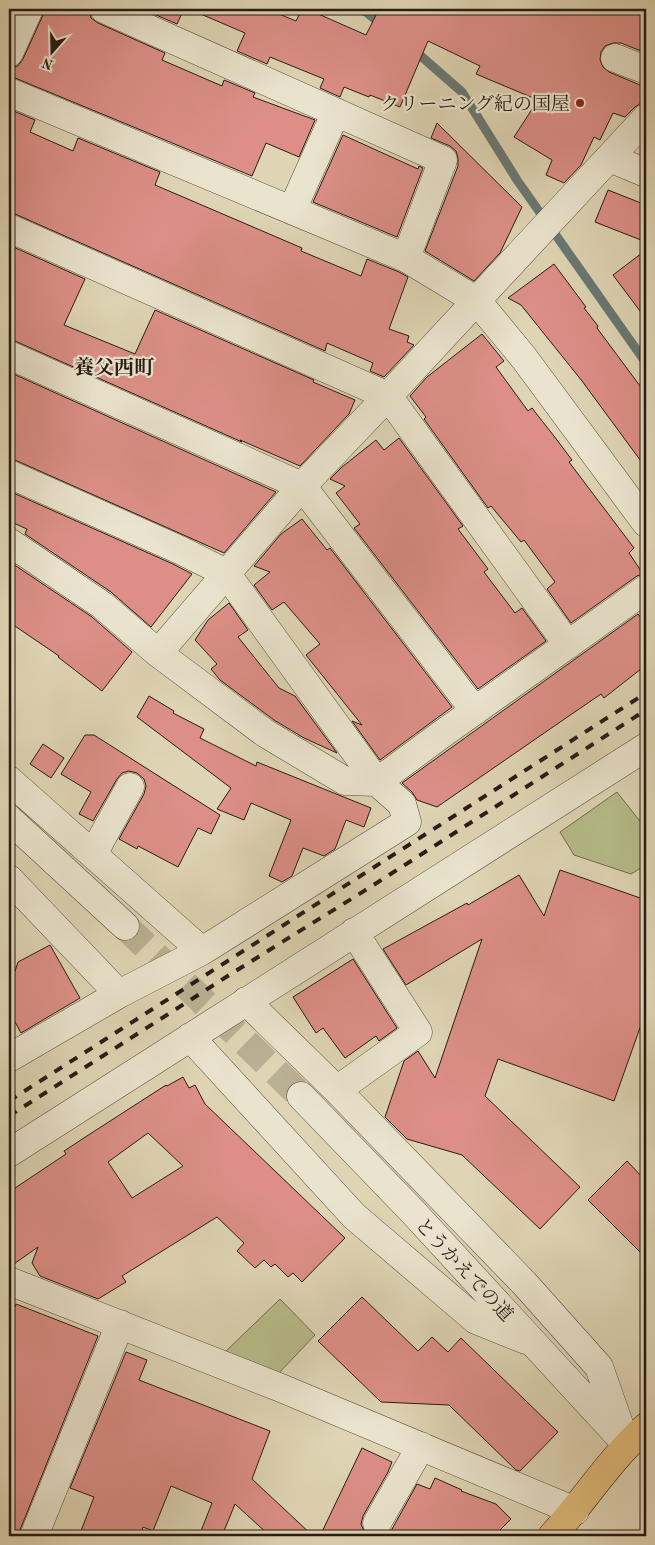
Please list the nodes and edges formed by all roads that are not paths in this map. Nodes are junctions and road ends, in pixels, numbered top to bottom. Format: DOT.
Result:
graph roads {
  1 [pos="29,9"];
  2 [pos="104,9"];
  3 [pos="9,53"];
  4 [pos="615,58"];
  5 [pos="646,70"];
  6 [pos="9,92"];
  7 [pos="336,112"];
  8 [pos="646,118"];
  9 [pos="610,158"];
  10 [pos="646,173"];
  11 [pos="292,210"];
  12 [pos="9,228"];
  13 [pos="406,258"];
  14 [pos="477,301"];
  15 [pos="9,355"];
  16 [pos="388,396"];
  17 [pos="9,474"];
  18 [pos="302,486"];
  19 [pos="646,523"];
  20 [pos="9,542"];
  21 [pos="226,573"];
  22 [pos="646,589"];
  23 [pos="568,645"];
  24 [pos="158,653"];
  25 [pos="475,710"];
  26 [pos="646,747"];
  27 [pos="9,780"];
  28 [pos="377,782"];
  29 [pos="130,787"];
  30 [pos="9,819"];
  31 [pos="92,854"];
  32 [pos="9,879"];
  33 [pos="125,926"];
  34 [pos="354,932"];
  35 [pos="202,951"];
  36 [pos="119,994"];
  37 [pos="246,1001"];
  38 [pos="190,1036"];
  39 [pos="9,1058"];
  40 [pos="337,1090"];
  41 [pos="301,1096"];
  42 [pos="9,1153"];
  43 [pos="10,1286"];
  44 [pos="120,1324"];
  45 [pos="532,1342"];
  46 [pos="646,1426"];
  47 [pos="626,1444"];
  48 [pos="421,1446"];
  49 [pos="575,1511"];
  50 [pos="377,1523"];
  51 [pos="34,1536"];
  52 [pos="552,1536"];
  1 -- 3 [label="street"];
  2 -- 7 [label="street"];
  4 -- 5 [label="street"];
  6 -- 11 [label="street"];
  7 -- 11 [label="street"];
  7 -- 13 [label="street"];
  8 -- 9 [label="street"];
  9 -- 10 [label="street"];
  9 -- 14 [label="street"];
  11 -- 13 [label="street"];
  12 -- 16 [label="street"];
  13 -- 14 [label="street"];
  14 -- 16 [label="street"];
  14 -- 19 [label="street"];
  15 -- 18 [label="street"];
  16 -- 18 [label="street"];
  16 -- 23 [label="street"];
  17 -- 21 [label="street"];
  18 -- 21 [label="street"];
  18 -- 25 [label="street"];
  20 -- 24 [label="street"];
  21 -- 24 [label="street"];
  21 -- 28 [label="street"];
  22 -- 23 [label="street"];
  23 -- 25 [label="street"];
  24 -- 28 [label="street"];
  25 -- 28 [label="street"];
  26 -- 34 [label="street"];
  27 -- 31 [label="street"];
  28 -- 35 [label="street"];
  29 -- 31 [label="street"];
  30 -- 33 [label="street"];
  31 -- 35 [label="street"];
  32 -- 36 [label="street"];
  34 -- 37 [label="street"];
  34 -- 40 [label="street"];
  35 -- 36 [label="street"];
  36 -- 39 [label="street"];
  37 -- 38 [label="street"];
  37 -- 40 [label="street"];
  38 -- 42 [label="street"];
  38 -- 45 [label="street"];
  40 -- 47 [label="street"];
  41 -- 45 [label="street, とうかえでの道"];
  43 -- 44 [label="street"];
  44 -- 48 [label="street"];
  44 -- 51 [label="street"];
  45 -- 47 [label="street, とうかえでの道"];
  46 -- 47 [label="main road"];
  47 -- 49 [label="main road"];
  48 -- 49 [label="street"];
  48 -- 50 [label="street"];
  49 -- 52 [label="main road"];
}
